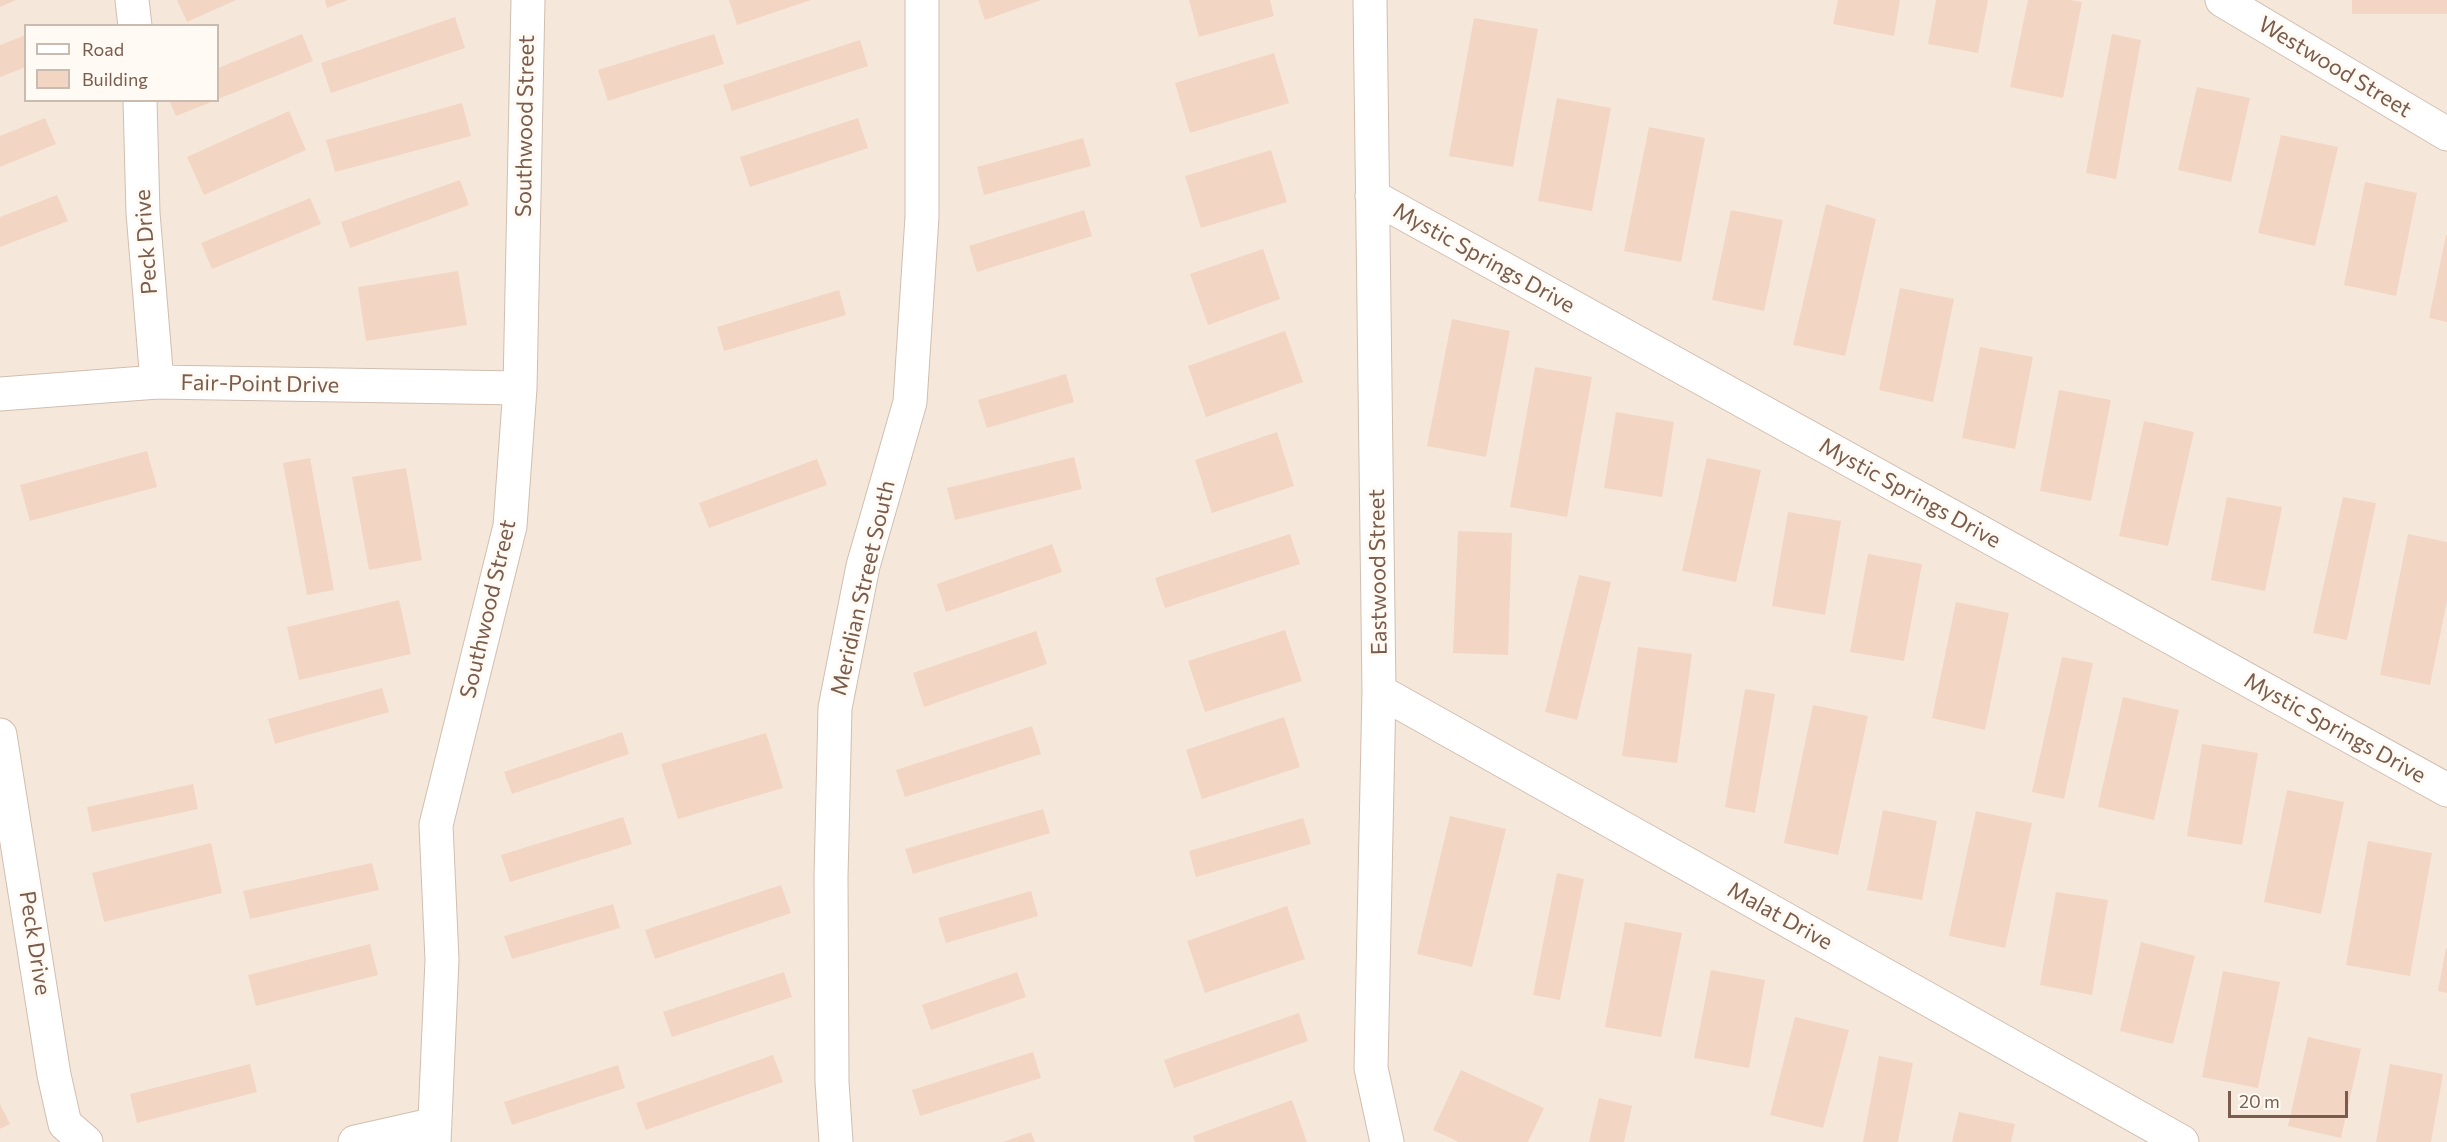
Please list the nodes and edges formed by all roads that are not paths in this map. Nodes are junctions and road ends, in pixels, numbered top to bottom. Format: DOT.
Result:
graph roads {
  1 [pos="132,0"];
  2 [pos="528,0"];
  3 [pos="921,0"];
  4 [pos="1370,0"];
  5 [pos="2230,2"];
  6 [pos="135,24"];
  7 [pos="140,102"];
  8 [pos="2447,134"];
  9 [pos="1372,196"];
  10 [pos="157,382"];
  11 [pos="520,388"];
  12 [pos="0,394"];
  13 [pos="1379,691"];
  14 [pos="0,735"];
  15 [pos="2447,790"];
  16 [pos="434,1133"];
  17 [pos="86,1142"];
  18 [pos="355,1142"];
  19 [pos="836,1142"];
  20 [pos="1387,1142"];
  21 [pos="2182,1142"];
  1 -- 6 [label="street"];
  2 -- 11 [label="street, Southwood Street"];
  3 -- 19 [label="street, Meridian Street South"];
  4 -- 9 [label="street, Eastwood Street"];
  5 -- 8 [label="street, Westwood Street"];
  7 -- 10 [label="street, Peck Drive"];
  9 -- 13 [label="street, Eastwood Street"];
  9 -- 15 [label="street, Mystic Springs Drive"];
  10 -- 11 [label="street, Fair-Point Drive"];
  10 -- 12 [label="street, Fair-Point Drive"];
  11 -- 16 [label="street, Southwood Street"];
  13 -- 20 [label="street, Eastwood Street"];
  13 -- 21 [label="street, Malat Drive"];
  14 -- 17 [label="street, Peck Drive"];
  16 -- 18 [label="street"];
}
